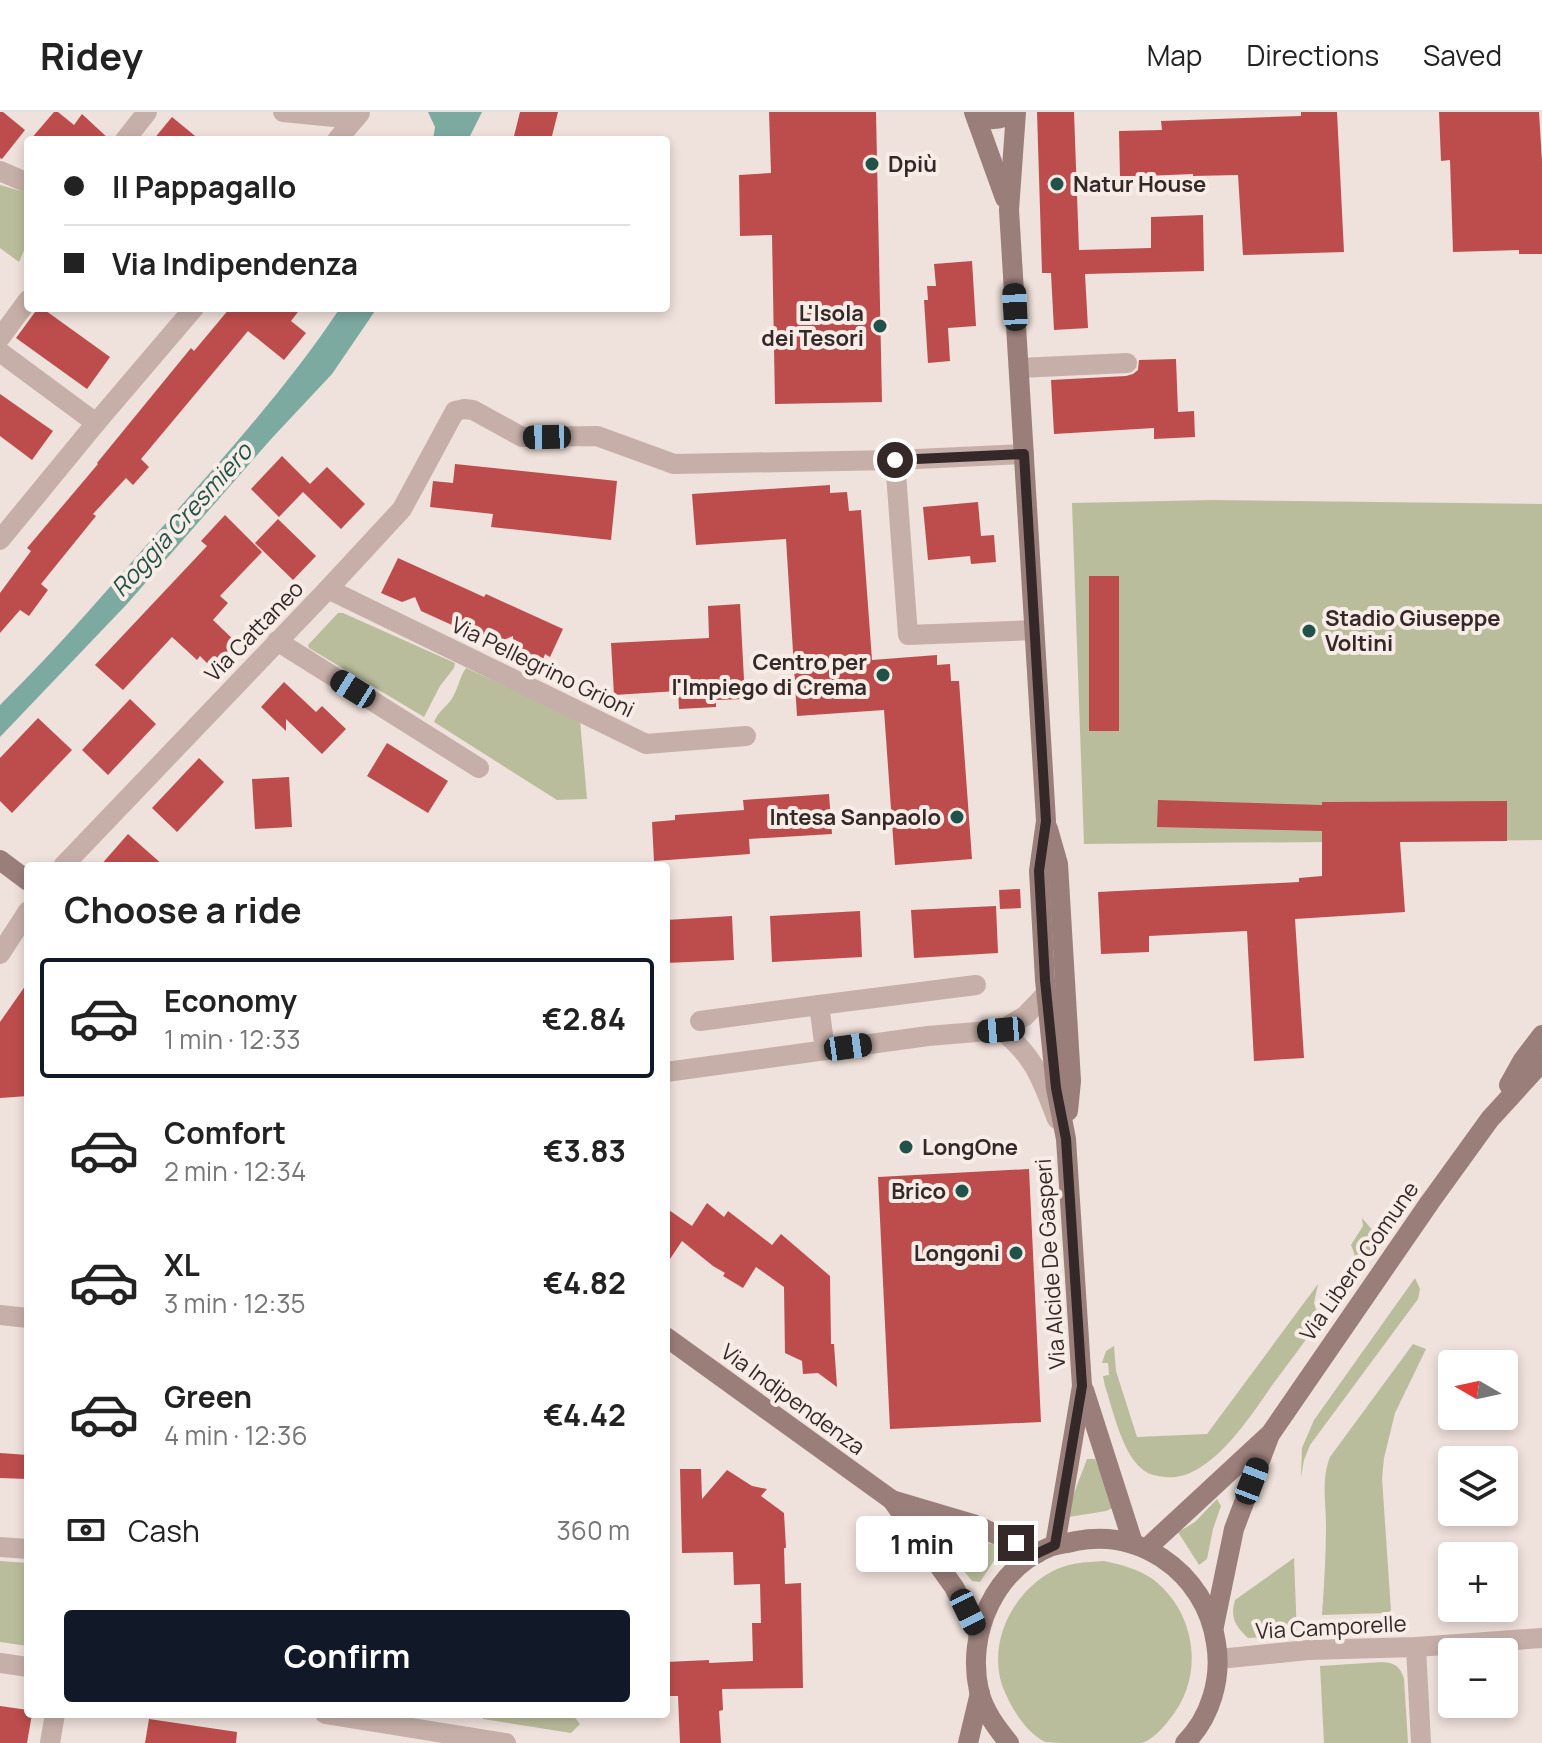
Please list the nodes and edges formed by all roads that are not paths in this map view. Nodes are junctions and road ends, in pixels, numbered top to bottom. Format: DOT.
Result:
graph roads {
  1 [pos="147,112"];
  2 [pos="283,112"];
  3 [pos="974,112"];
  4 [pos="1014,112"];
  5 [pos="358,116"];
  6 [pos="128,136"];
  7 [pos="340,136"];
  8 [pos="0,171"];
  9 [pos="24,181"];
  10 [pos="1009,210"];
  11 [pos="24,305"];
  12 [pos="191,312"];
  13 [pos="0,338"];
  14 [pos="0,352"];
  15 [pos="1127,363"];
  16 [pos="1019,368"];
  17 [pos="96,423"];
  18 [pos="1024,454"];
  19 [pos="895,460"];
  20 [pos="8,517"];
  21 [pos="0,540"];
  22 [pos="328,589"];
  23 [pos="1034,630"];
  24 [pos="277,641"];
  25 [pos="746,736"];
  26 [pos="479,768"];
  27 [pos="1046,821"];
  28 [pos="0,860"];
  29 [pos="67,862"];
  30 [pos="24,878"];
  31 [pos="24,917"];
  32 [pos="0,954"];
  33 [pos="976,985"];
  34 [pos="1046,994"];
  35 [pos="819,1005"];
  36 [pos="700,1021"];
  37 [pos="1001,1030"];
  38 [pos="1542,1035"];
  39 [pos="825,1050"];
  40 [pos="1542,1062"];
  41 [pos="670,1071"];
  42 [pos="1490,1119"];
  43 [pos="1066,1139"];
  44 [pos="0,1315"];
  45 [pos="24,1318"];
  46 [pos="670,1340"];
  47 [pos="1082,1386"];
  48 [pos="1271,1433"];
  49 [pos="892,1500"];
  50 [pos="1140,1546"];
  51 [pos="0,1547"];
  52 [pos="24,1549"];
  53 [pos="1046,1549"];
  54 [pos="1214,1626"];
  55 [pos="978,1633"];
  56 [pos="1542,1638"];
  57 [pos="1416,1647"];
  58 [pos="1219,1659"];
  59 [pos="0,1663"];
  60 [pos="24,1666"];
  61 [pos="980,1693"];
  62 [pos="54,1718"];
  63 [pos="350,1718"];
  64 [pos="50,1743"];
  65 [pos="506,1743"];
  66 [pos="968,1743"];
  67 [pos="1009,1743"];
  68 [pos="1185,1743"];
  69 [pos="1421,1743"];
  1 -- 6 [label="street"];
  2 -- 5 [label="street"];
  3 -- 4 [label="street"];
  3 -- 10 [label="street, Via Alcide De Gasperi"];
  4 -- 10 [label="street, Via Alcide De Gasperi"];
  5 -- 7 [label="street"];
  8 -- 9 [label="street"];
  10 -- 16 [label="street, Via Alcide De Gasperi"];
  11 -- 13 [label="street"];
  12 -- 17 [label="street"];
  14 -- 17 [label="street"];
  15 -- 16 [label="street"];
  16 -- 18 [label="street, Via Alcide De Gasperi"];
  17 -- 20 [label="street"];
  18 -- 19 [label="street"];
  18 -- 23 [label="street, Via Alcide De Gasperi"];
  19 -- 22 [label="street, Via Cattaneo"];
  19 -- 23 [label="street"];
  20 -- 21 [label="street"];
  22 -- 24 [label="street, Via Cattaneo"];
  22 -- 25 [label="street, Via Pellegrino Grioni"];
  23 -- 27 [label="street, Via Alcide De Gasperi"];
  24 -- 26 [label="street"];
  24 -- 29 [label="street, Via Cattaneo"];
  27 -- 34 [label="street, Via Alcide De Gasperi"];
  27 -- 43 [label="street, Via Alcide De Gasperi"];
  28 -- 30 [label="street"];
  31 -- 32 [label="street"];
  33 -- 35 [label="street"];
  34 -- 37 [label="street"];
  34 -- 43 [label="street, Via Alcide De Gasperi"];
  35 -- 36 [label="street"];
  35 -- 39 [label="street"];
  37 -- 39 [label="street"];
  37 -- 43 [label="street"];
  38 -- 42 [label="street, Via Libero Comune"];
  39 -- 41 [label="street"];
  40 -- 42 [label="street, Via Libero Comune"];
  42 -- 48 [label="street, Via Libero Comune"];
  43 -- 47 [label="street, Via Alcide De Gasperi"];
  44 -- 45 [label="street"];
  46 -- 49 [label="street, Via Indipendenza"];
  47 -- 50 [label="street, Via Alcide De Gasperi"];
  47 -- 53 [label="street, Via Alcide De Gasperi"];
  48 -- 50 [label="street, Via Libero Comune"];
  48 -- 54 [label="street, Via Libero Comune"];
  49 -- 53 [label="street, Via Indipendenza"];
  49 -- 55 [label="street, Via Indipendenza"];
  50 -- 53 [label="street"];
  50 -- 54 [label="street"];
  51 -- 52 [label="street"];
  53 -- 55 [label="street"];
  54 -- 58 [label="street"];
  55 -- 61 [label="street"];
  56 -- 57 [label="street, Via Camporelle"];
  57 -- 58 [label="street, Via Camporelle"];
  57 -- 69 [label="street"];
  58 -- 68 [label="street"];
  59 -- 60 [label="street"];
  61 -- 66 [label="street"];
  61 -- 67 [label="street"];
  62 -- 64 [label="street"];
  63 -- 65 [label="street"];
}
